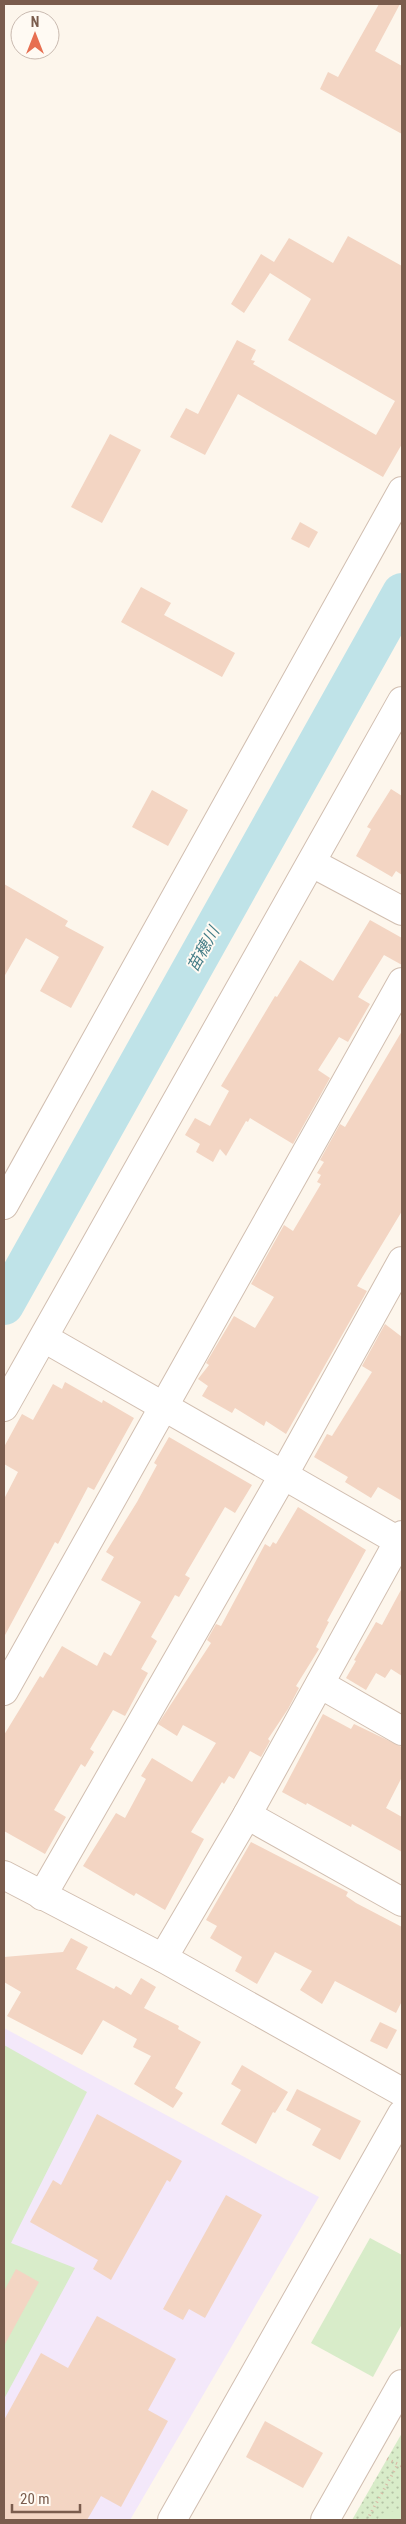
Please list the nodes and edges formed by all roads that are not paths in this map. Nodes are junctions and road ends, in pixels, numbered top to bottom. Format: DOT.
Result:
graph roads {
  1 [pos="402,491"];
  2 [pos="402,701"];
  3 [pos="312,863"];
  4 [pos="402,912"];
  5 [pos="402,982"];
  6 [pos="4,1205"];
  7 [pos="402,1261"];
  8 [pos="44,1338"];
  9 [pos="164,1405"];
  10 [pos="4,1407"];
  11 [pos="284,1474"];
  12 [pos="401,1540"];
  13 [pos="320,1684"];
  14 [pos="4,1691"];
  15 [pos="402,1731"];
  16 [pos="247,1815"];
  17 [pos="4,1875"];
  18 [pos="42,1896"];
  19 [pos="402,1902"];
  20 [pos="163,1958"];
  21 [pos="402,2092"];
  22 [pos="402,2114"];
  23 [pos="402,2384"];
  24 [pos="172,2520"];
  25 [pos="325,2520"];
  1 -- 6 [label="street"];
  2 -- 3 [label="street"];
  3 -- 4 [label="street"];
  3 -- 8 [label="street"];
  5 -- 9 [label="street"];
  7 -- 11 [label="street"];
  8 -- 9 [label="street"];
  8 -- 10 [label="street"];
  9 -- 11 [label="street"];
  9 -- 14 [label="street"];
  11 -- 12 [label="street"];
  11 -- 18 [label="street"];
  12 -- 13 [label="street"];
  13 -- 15 [label="street"];
  13 -- 16 [label="street"];
  16 -- 19 [label="street"];
  16 -- 20 [label="street"];
  17 -- 18 [label="street"];
  18 -- 20 [label="street"];
  20 -- 21 [label="street"];
  22 -- 24 [label="street"];
  23 -- 25 [label="street"];
}
